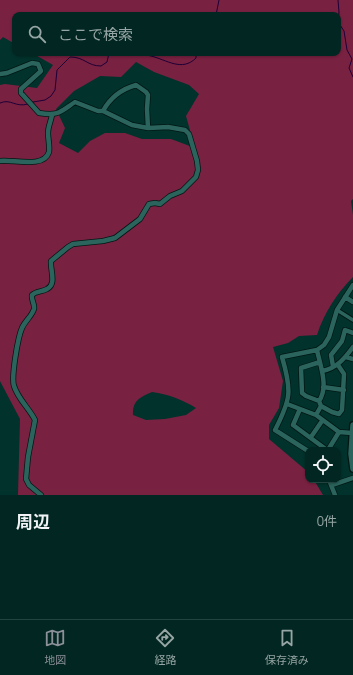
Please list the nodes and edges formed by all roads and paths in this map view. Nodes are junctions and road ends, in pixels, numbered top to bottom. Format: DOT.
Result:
graph roads {
  1 [pos="0,74"];
  2 [pos="103,111"];
  3 [pos="52,114"];
  4 [pos="148,128"];
  5 [pos="0,161"];
  6 [pos="353,285"];
  7 [pos="345,297"];
  8 [pos="353,302"];
  9 [pos="337,310"];
  10 [pos="353,320"];
  11 [pos="353,333"];
  12 [pos="353,347"];
  13 [pos="316,350"];
  14 [pos="346,357"];
  15 [pos="353,359"];
  16 [pos="320,362"];
  17 [pos="335,365"];
  18 [pos="322,371"];
  19 [pos="323,387"];
  20 [pos="344,390"];
  21 [pos="319,400"];
  22 [pos="287,404"];
  23 [pos="321,406"];
  24 [pos="300,409"];
  25 [pos="316,415"];
  26 [pos="322,421"];
  27 [pos="353,424"];
  28 [pos="339,432"];
  29 [pos="352,433"];
  30 [pos="310,437"];
  31 [pos="323,447"];
  32 [pos="329,447"];
  33 [pos="305,449"];
  34 [pos="353,467"];
  35 [pos="353,478"];
  36 [pos="330,483"];
  37 [pos="332,486"];
  38 [pos="41,495"];
  39 [pos="335,495"];
  1 -- 3 [label="street"];
  2 -- 3 [label="street"];
  2 -- 4 [label="street"];
  2 -- 4 [label="street"];
  3 -- 5 [label="street"];
  4 -- 38 [label="street"];
  6 -- 7 [label="street"];
  7 -- 8 [label="street"];
  7 -- 9 [label="street"];
  9 -- 10 [label="street"];
  9 -- 13 [label="street"];
  11 -- 17 [label="street"];
  12 -- 14 [label="street"];
  13 -- 16 [label="street"];
  13 -- 22 [label="street"];
  14 -- 15 [label="street"];
  14 -- 17 [label="street"];
  16 -- 18 [label="street"];
  16 -- 21 [label="street"];
  17 -- 18 [label="street"];
  17 -- 20 [label="street"];
  18 -- 19 [label="street"];
  19 -- 20 [label="street"];
  19 -- 21 [label="street"];
  20 -- 23 [label="street"];
  21 -- 23 [label="street"];
  22 -- 24 [label="street"];
  22 -- 33 [label="street"];
  23 -- 25 [label="street"];
  24 -- 25 [label="street"];
  24 -- 30 [label="street"];
  25 -- 26 [label="street"];
  26 -- 28 [label="street"];
  26 -- 30 [label="street"];
  27 -- 29 [label="street"];
  28 -- 29 [label="street"];
  28 -- 32 [label="street"];
  29 -- 34 [label="street"];
  30 -- 31 [label="street"];
  35 -- 37 [label="street"];
  36 -- 37 [label="street"];
  37 -- 39 [label="street"];
}
